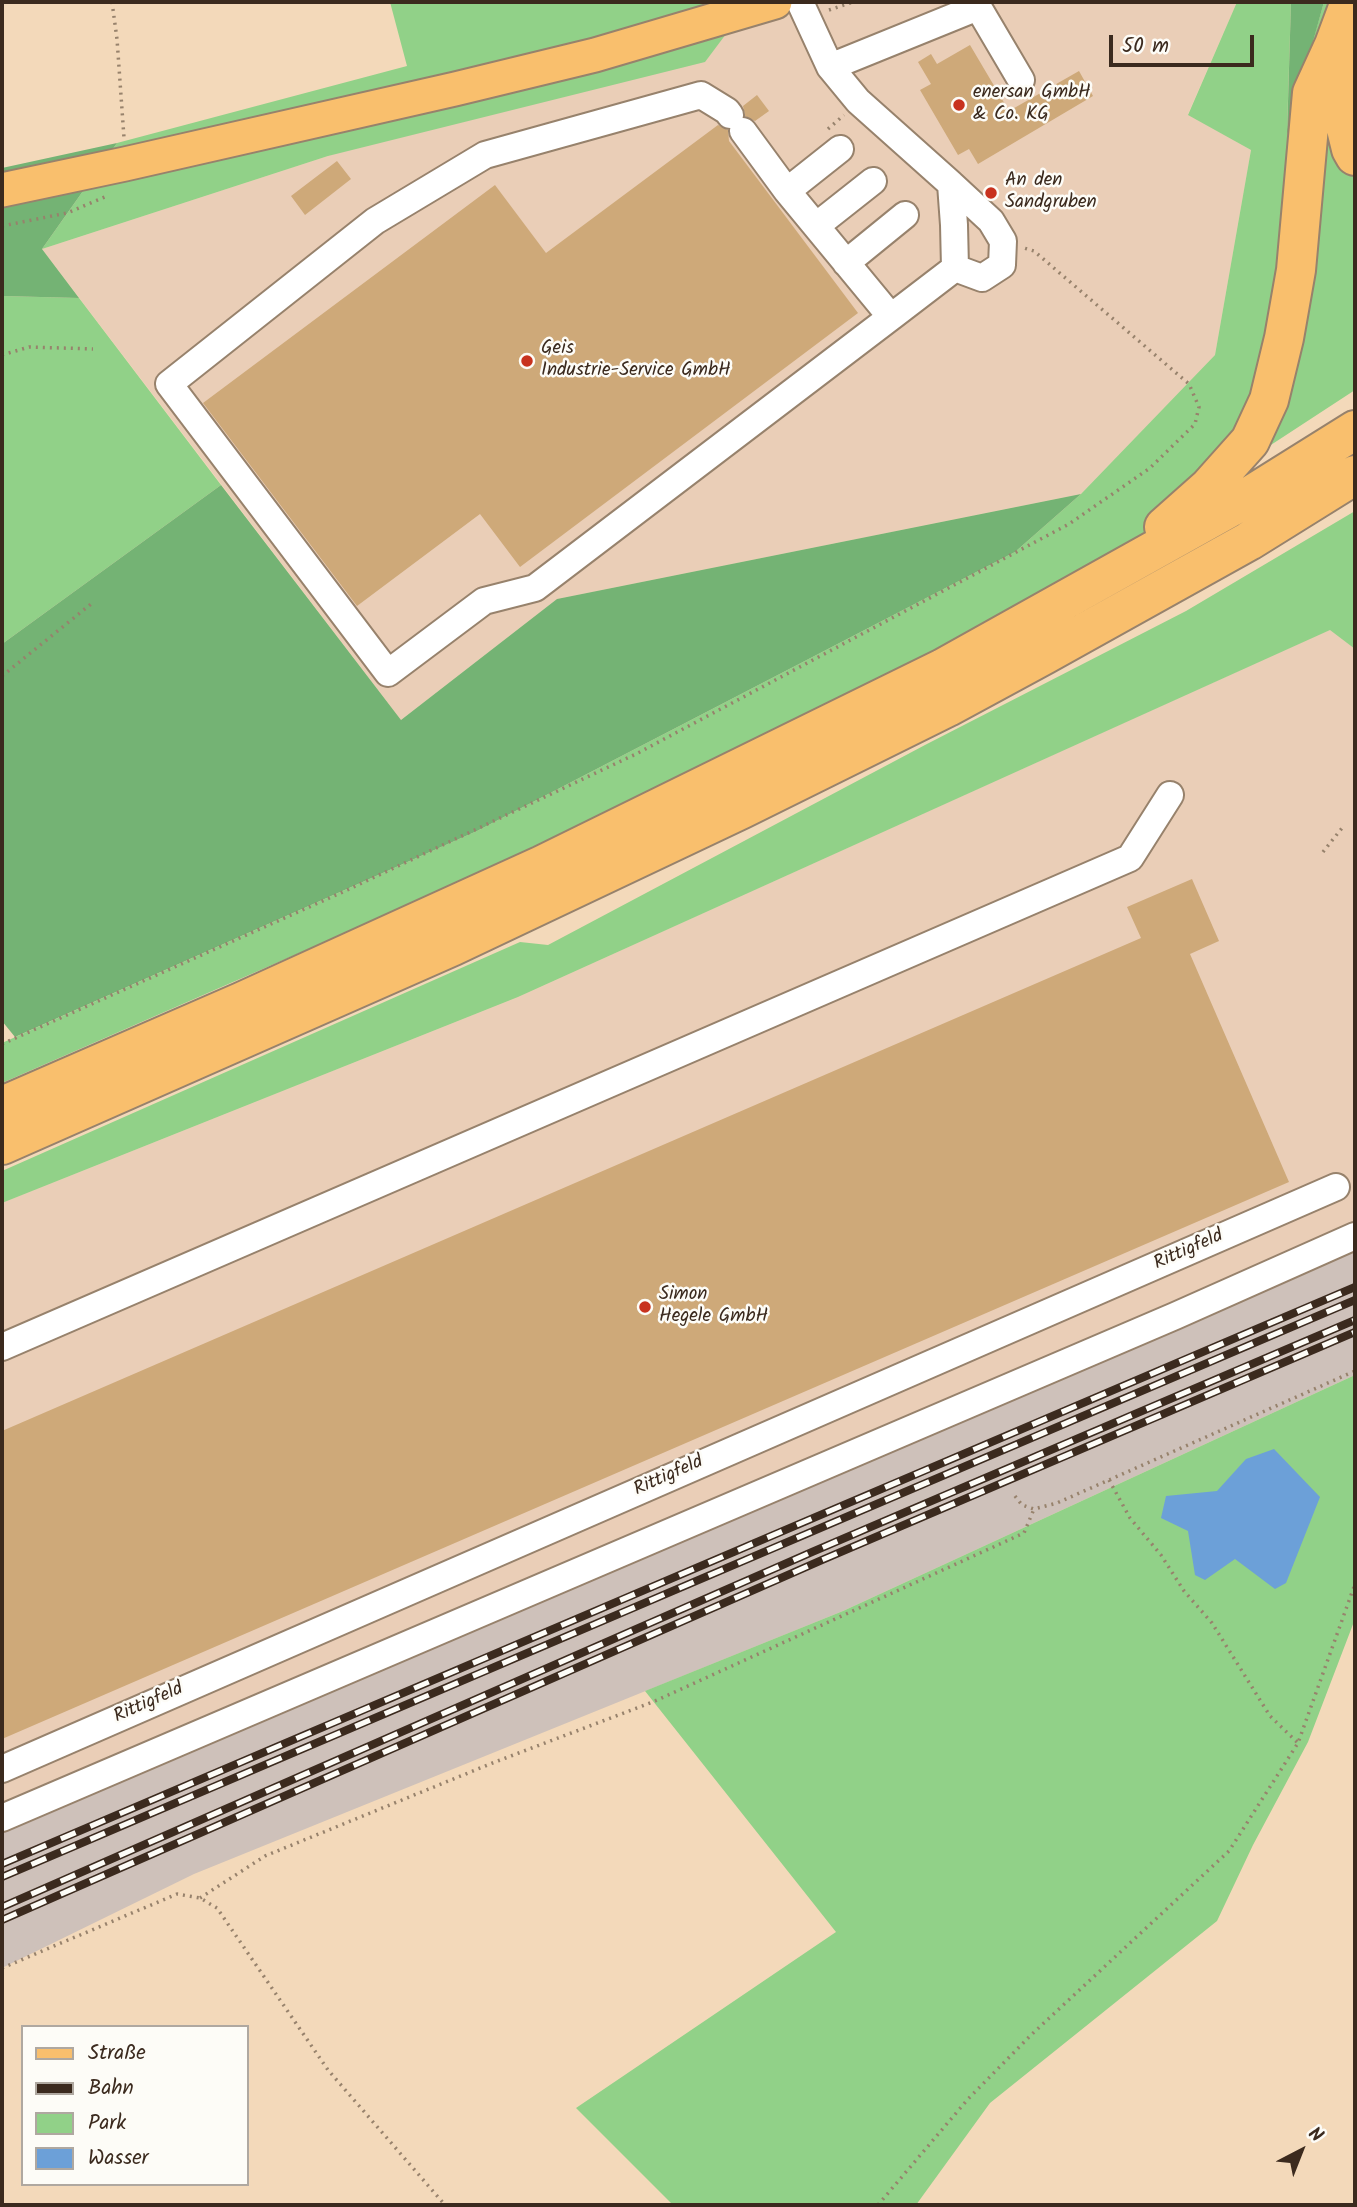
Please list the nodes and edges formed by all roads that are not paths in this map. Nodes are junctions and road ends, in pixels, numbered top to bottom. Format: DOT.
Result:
graph roads {
  1 [pos="775,2"];
  2 [pos="800,2"];
  3 [pos="1350,2"];
  4 [pos="1334,46"];
  5 [pos="830,67"];
  6 [pos="1021,80"];
  7 [pos="840,149"];
  8 [pos="1355,156"];
  9 [pos="873,181"];
  10 [pos="951,184"];
  11 [pos="2,190"];
  12 [pos="787,191"];
  13 [pos="905,215"];
  14 [pos="816,226"];
  15 [pos="846,262"];
  16 [pos="955,268"];
  17 [pos="891,317"];
  18 [pos="1355,430"];
  19 [pos="1355,475"];
  20 [pos="1110,575"];
  21 [pos="1170,795"];
  22 [pos="2,1106"];
  23 [pos="2,1145"];
  24 [pos="1336,1187"];
  25 [pos="1355,1236"];
  26 [pos="2,1348"];
  27 [pos="2,1769"];
  28 [pos="2,1818"];
  1 -- 11 [label="main road"];
  2 -- 5 [label="street"];
  3 -- 4 [label="highway"];
  4 -- 8 [label="highway"];
  4 -- 20 [label="highway"];
  5 -- 6 [label="street"];
  5 -- 10 [label="street"];
  7 -- 12 [label="street"];
  9 -- 14 [label="street"];
  10 -- 16 [label="street"];
  10 -- 16 [label="street"];
  12 -- 14 [label="street"];
  12 -- 17 [label="street"];
  13 -- 15 [label="street"];
  14 -- 15 [label="street"];
  15 -- 17 [label="street"];
  16 -- 17 [label="street"];
  18 -- 20 [label="highway"];
  19 -- 23 [label="highway"];
  20 -- 22 [label="highway"];
  21 -- 26 [label="street"];
  24 -- 27 [label="street, Rittigfeld"];
  25 -- 28 [label="street"];
}
